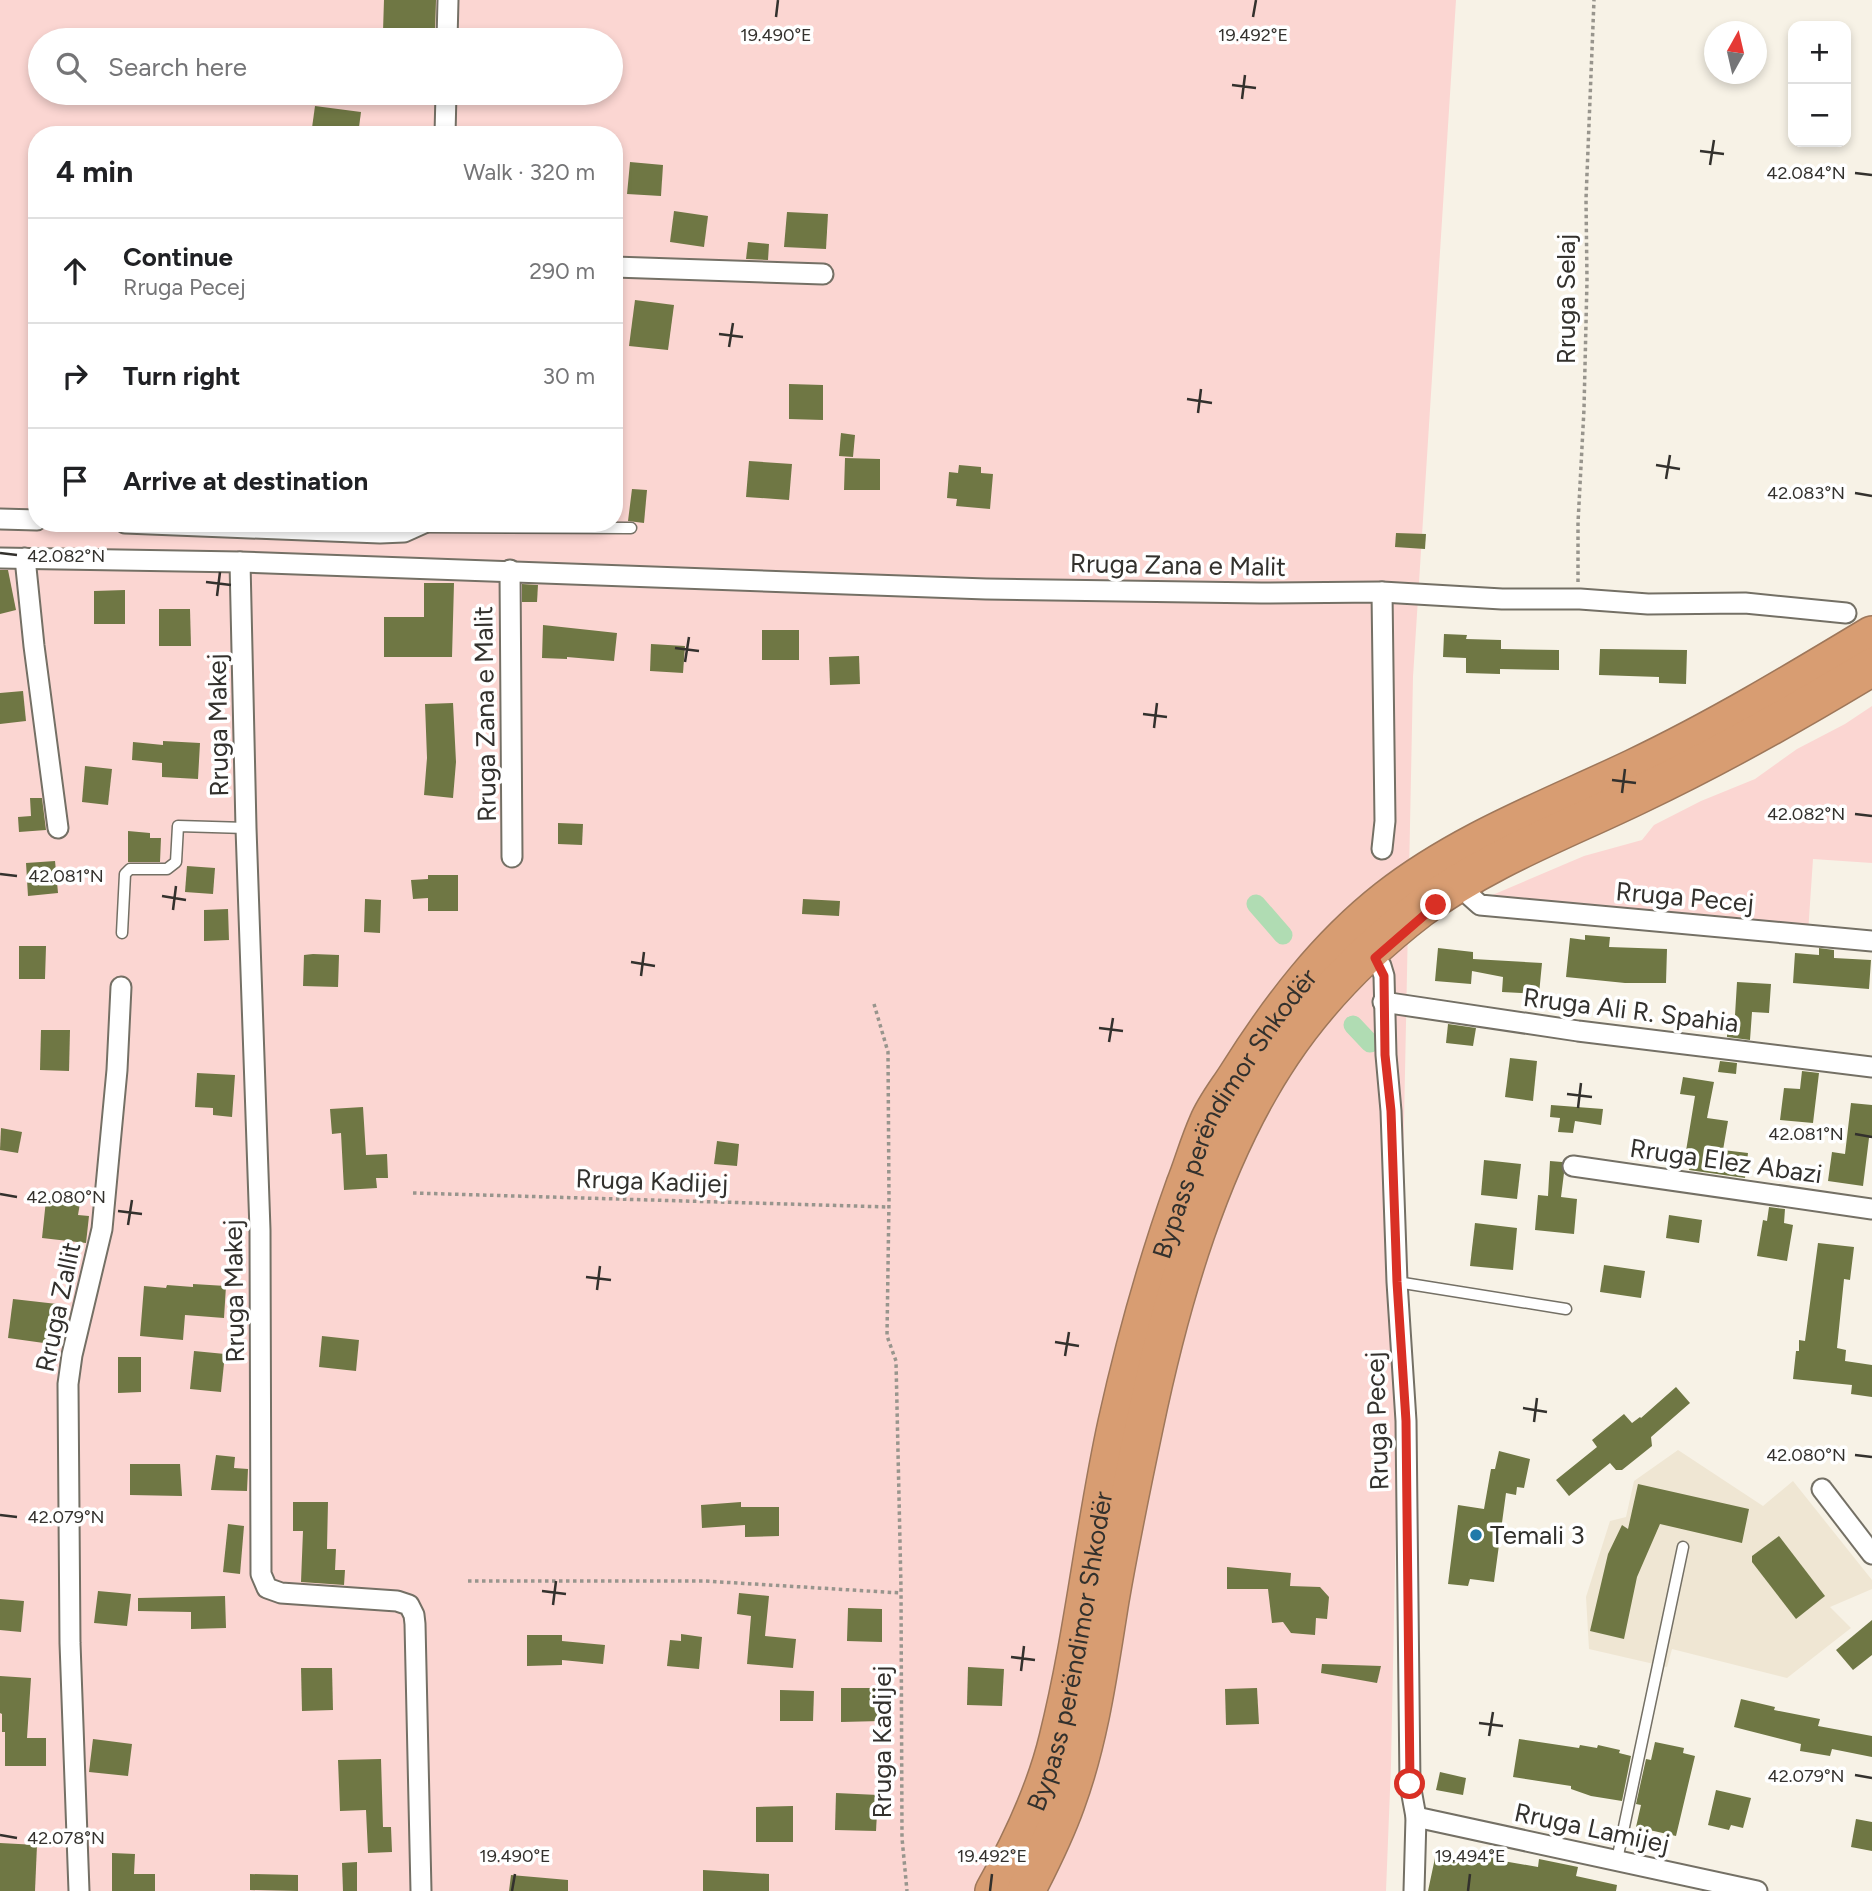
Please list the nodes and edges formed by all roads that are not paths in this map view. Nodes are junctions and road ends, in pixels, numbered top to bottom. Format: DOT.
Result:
graph roads {
  1 [pos="448,0"];
  2 [pos="447,28"];
  3 [pos="446,105"];
  4 [pos="445,126"];
  5 [pos="623,267"];
  6 [pos="823,274"];
  7 [pos="0,519"];
  8 [pos="28,520"];
  9 [pos="623,528"];
  10 [pos="631,528"];
  11 [pos="354,532"];
  12 [pos="404,532"];
  13 [pos="0,558"];
  14 [pos="25,558"];
  15 [pos="240,562"];
  16 [pos="510,570"];
  17 [pos="1382,592"];
  18 [pos="1859,624"];
  19 [pos="1872,667"];
  20 [pos="58,828"];
  21 [pos="246,828"];
  22 [pos="1382,849"];
  23 [pos="512,857"];
  24 [pos="1461,883"];
  25 [pos="122,933"];
  26 [pos="1872,941"];
  27 [pos="1371,951"];
  28 [pos="121,987"];
  29 [pos="1384,1002"];
  30 [pos="1872,1067"];
  31 [pos="1573,1166"];
  32 [pos="1872,1209"];
  33 [pos="1397,1282"];
  34 [pos="1566,1309"];
  35 [pos="1822,1489"];
  36 [pos="1683,1546"];
  37 [pos="1872,1554"];
  38 [pos="1416,1817"];
  39 [pos="1617,1860"];
  40 [pos="79,1891"];
  41 [pos="421,1891"];
  42 [pos="995,1891"];
  43 [pos="1026,1891"];
  44 [pos="1414,1891"];
  45 [pos="1757,1891"];
  1 -- 2 [label="street"];
  3 -- 4 [label="street"];
  5 -- 6 [label="street"];
  7 -- 8 [label="street"];
  9 -- 10 [label="lane"];
  11 -- 12 [label="street"];
  13 -- 14 [label="street, Rruga Zana e Malit"];
  14 -- 15 [label="street, Rruga Zana e Malit"];
  14 -- 20 [label="street"];
  15 -- 16 [label="street, Rruga Zana e Malit"];
  15 -- 21 [label="street, Rruga Makej"];
  16 -- 17 [label="street, Rruga Zana e Malit"];
  16 -- 23 [label="street, Rruga Zana e Malit"];
  17 -- 18 [label="street, Rruga Zana e Malit"];
  17 -- 22 [label="street"];
  18 -- 42 [label="highway, Bypass perëndimor Shkodër"];
  19 -- 24 [label="highway, Bypass perëndimor Shkodër"];
  21 -- 25 [label="lane"];
  21 -- 41 [label="street, Rruga Makej"];
  24 -- 26 [label="street, Rruga Pecej"];
  24 -- 27 [label="highway, Bypass perëndimor Shkodër"];
  27 -- 29 [label="street, Rruga Pecej"];
  27 -- 43 [label="highway, Bypass perëndimor Shkodër"];
  28 -- 40 [label="street, Rruga Zallit"];
  29 -- 30 [label="street, Rruga Ali R. Spahia"];
  29 -- 33 [label="street, Rruga Pecej"];
  31 -- 32 [label="street, Rruga Elez Abazi"];
  33 -- 34 [label="lane"];
  33 -- 38 [label="street, Rruga Pecej"];
  35 -- 37 [label="street"];
  36 -- 39 [label="lane"];
  38 -- 39 [label="street, Rruga Lamijej"];
  38 -- 44 [label="street, Rruga Pecej"];
  39 -- 45 [label="street, Rruga Lamijej"];
}
